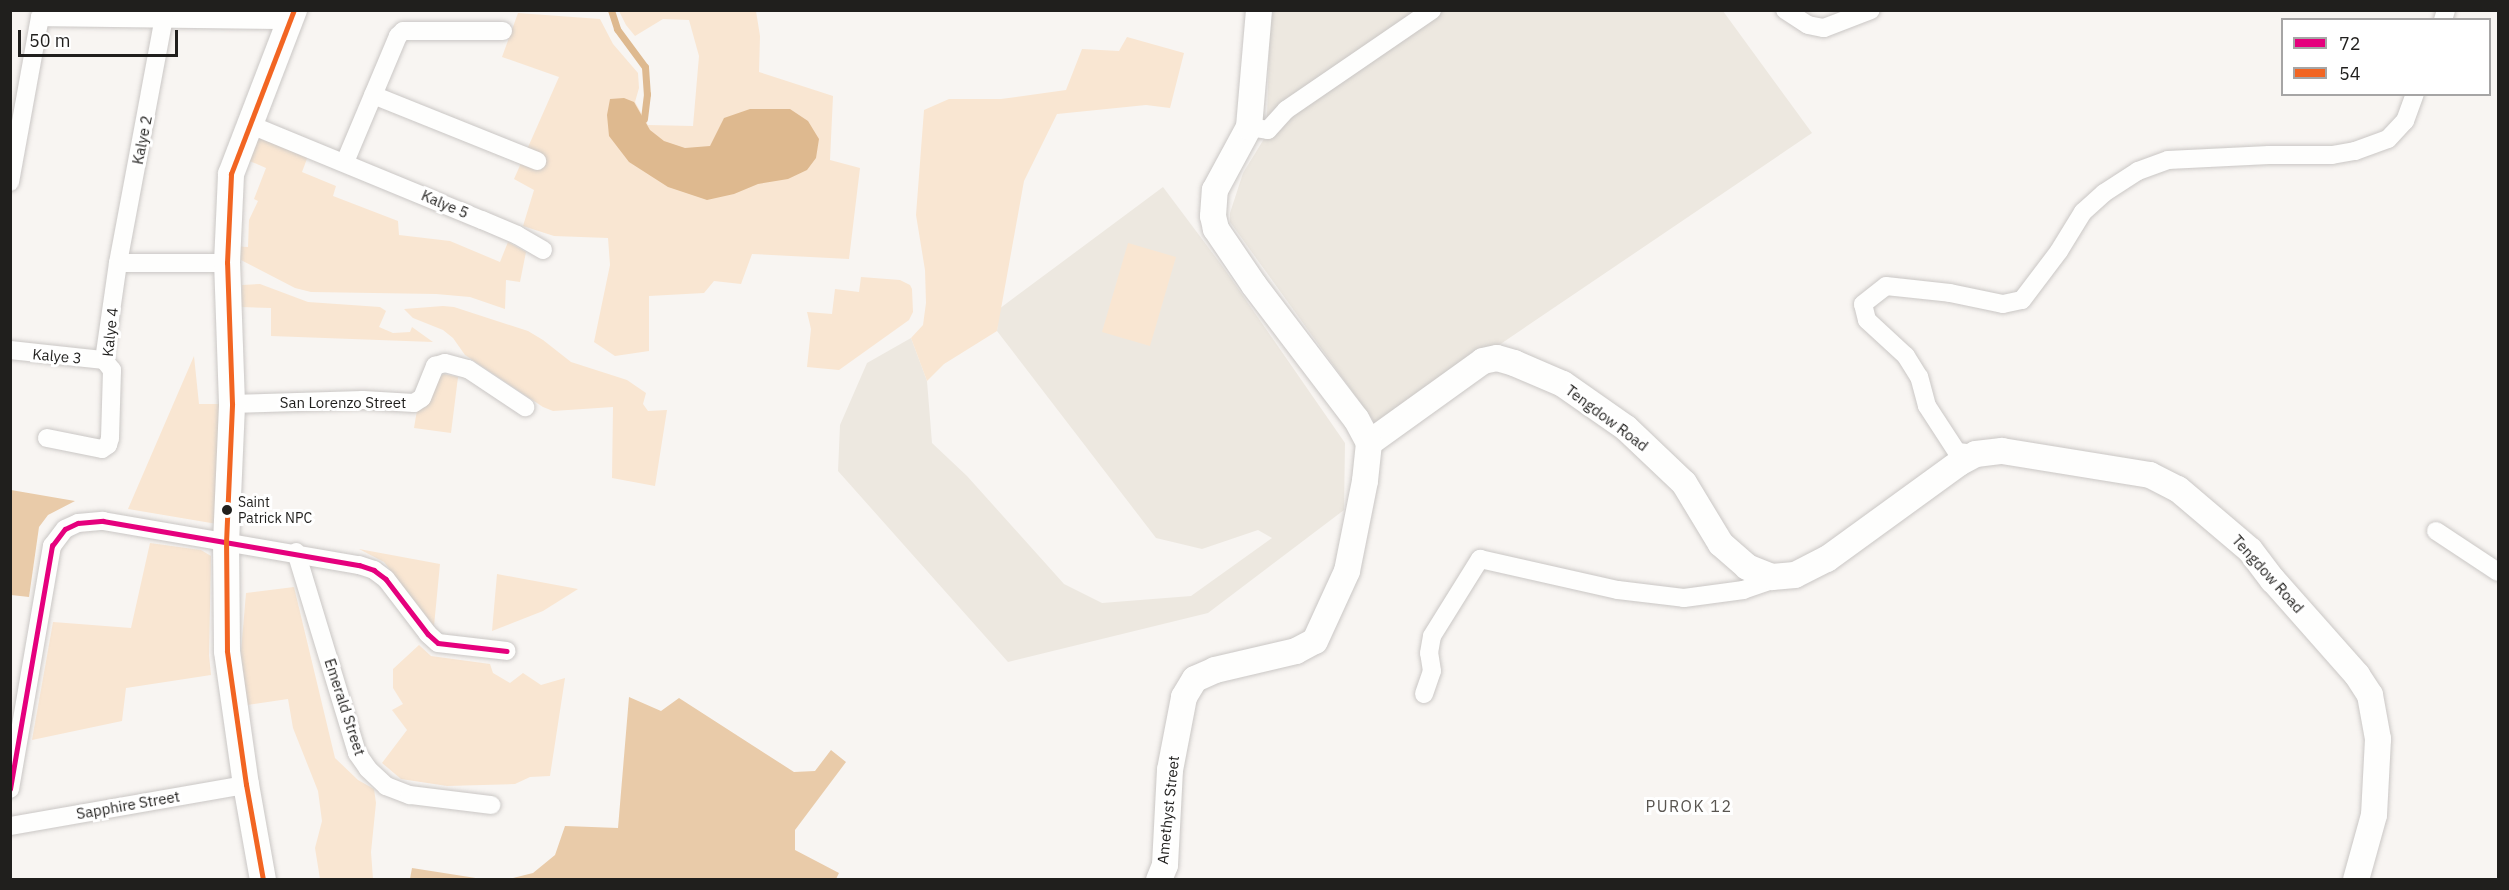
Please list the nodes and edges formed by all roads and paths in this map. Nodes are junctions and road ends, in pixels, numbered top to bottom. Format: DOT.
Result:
graph roads {
  1 [pos="1259,10"];
  2 [pos="1432,10"];
  3 [pos="1785,10"];
  4 [pos="1871,10"];
  5 [pos="292,15"];
  6 [pos="164,18"];
  7 [pos="502,31"];
  8 [pos="373,95"];
  9 [pos="2414,96"];
  10 [pos="251,125"];
  11 [pos="1249,127"];
  12 [pos="537,160"];
  13 [pos="345,162"];
  14 [pos="10,182"];
  15 [pos="543,250"];
  16 [pos="118,263"];
  17 [pos="227,263"];
  18 [pos="10,350"];
  19 [pos="104,360"];
  20 [pos="232,404"];
  21 [pos="525,407"];
  22 [pos="47,438"];
  23 [pos="1369,443"];
  24 [pos="1977,454"];
  25 [pos="2436,531"];
  26 [pos="226,543"];
  27 [pos="296,552"];
  28 [pos="2499,572"];
  29 [pos="1783,577"];
  30 [pos="507,651"];
  31 [pos="1424,694"];
  32 [pos="246,785"];
  33 [pos="10,789"];
  34 [pos="491,805"];
  35 [pos="10,826"];
  36 [pos="263,879"];
  37 [pos="1159,879"];
  38 [pos="2356,879"];
  1 -- 11 [label="street"];
  2 -- 11 [label="street"];
  3 -- 4 [label="street"];
  5 -- 6 [label="street"];
  5 -- 10 [label="street"];
  6 -- 14 [label="street"];
  6 -- 16 [label="street, Kalye 2"];
  7 -- 8 [label="street"];
  8 -- 12 [label="street"];
  8 -- 13 [label="street"];
  9 -- 24 [label="street"];
  10 -- 13 [label="street, Kalye 5"];
  10 -- 17 [label="street"];
  11 -- 23 [label="street"];
  13 -- 15 [label="street, Kalye 5"];
  16 -- 17 [label="street"];
  16 -- 19 [label="street, Kalye 4"];
  17 -- 20 [label="street"];
  18 -- 19 [label="street, Kalye 3"];
  19 -- 22 [label="street, Kalye 4"];
  20 -- 21 [label="street, San Lorenzo Street"];
  20 -- 26 [label="street"];
  23 -- 29 [label="street, Tengdow Road"];
  23 -- 37 [label="street, Amethyst Street"];
  24 -- 29 [label="street, Tengdow Road"];
  24 -- 38 [label="street, Tengdow Road"];
  25 -- 28 [label="street"];
  26 -- 27 [label="street"];
  26 -- 32 [label="street"];
  26 -- 33 [label="street"];
  27 -- 30 [label="street"];
  27 -- 34 [label="street, Emerald Street"];
  29 -- 31 [label="street, Tengdow Road"];
  32 -- 35 [label="street, Sapphire Street"];
  32 -- 36 [label="street"];
}
